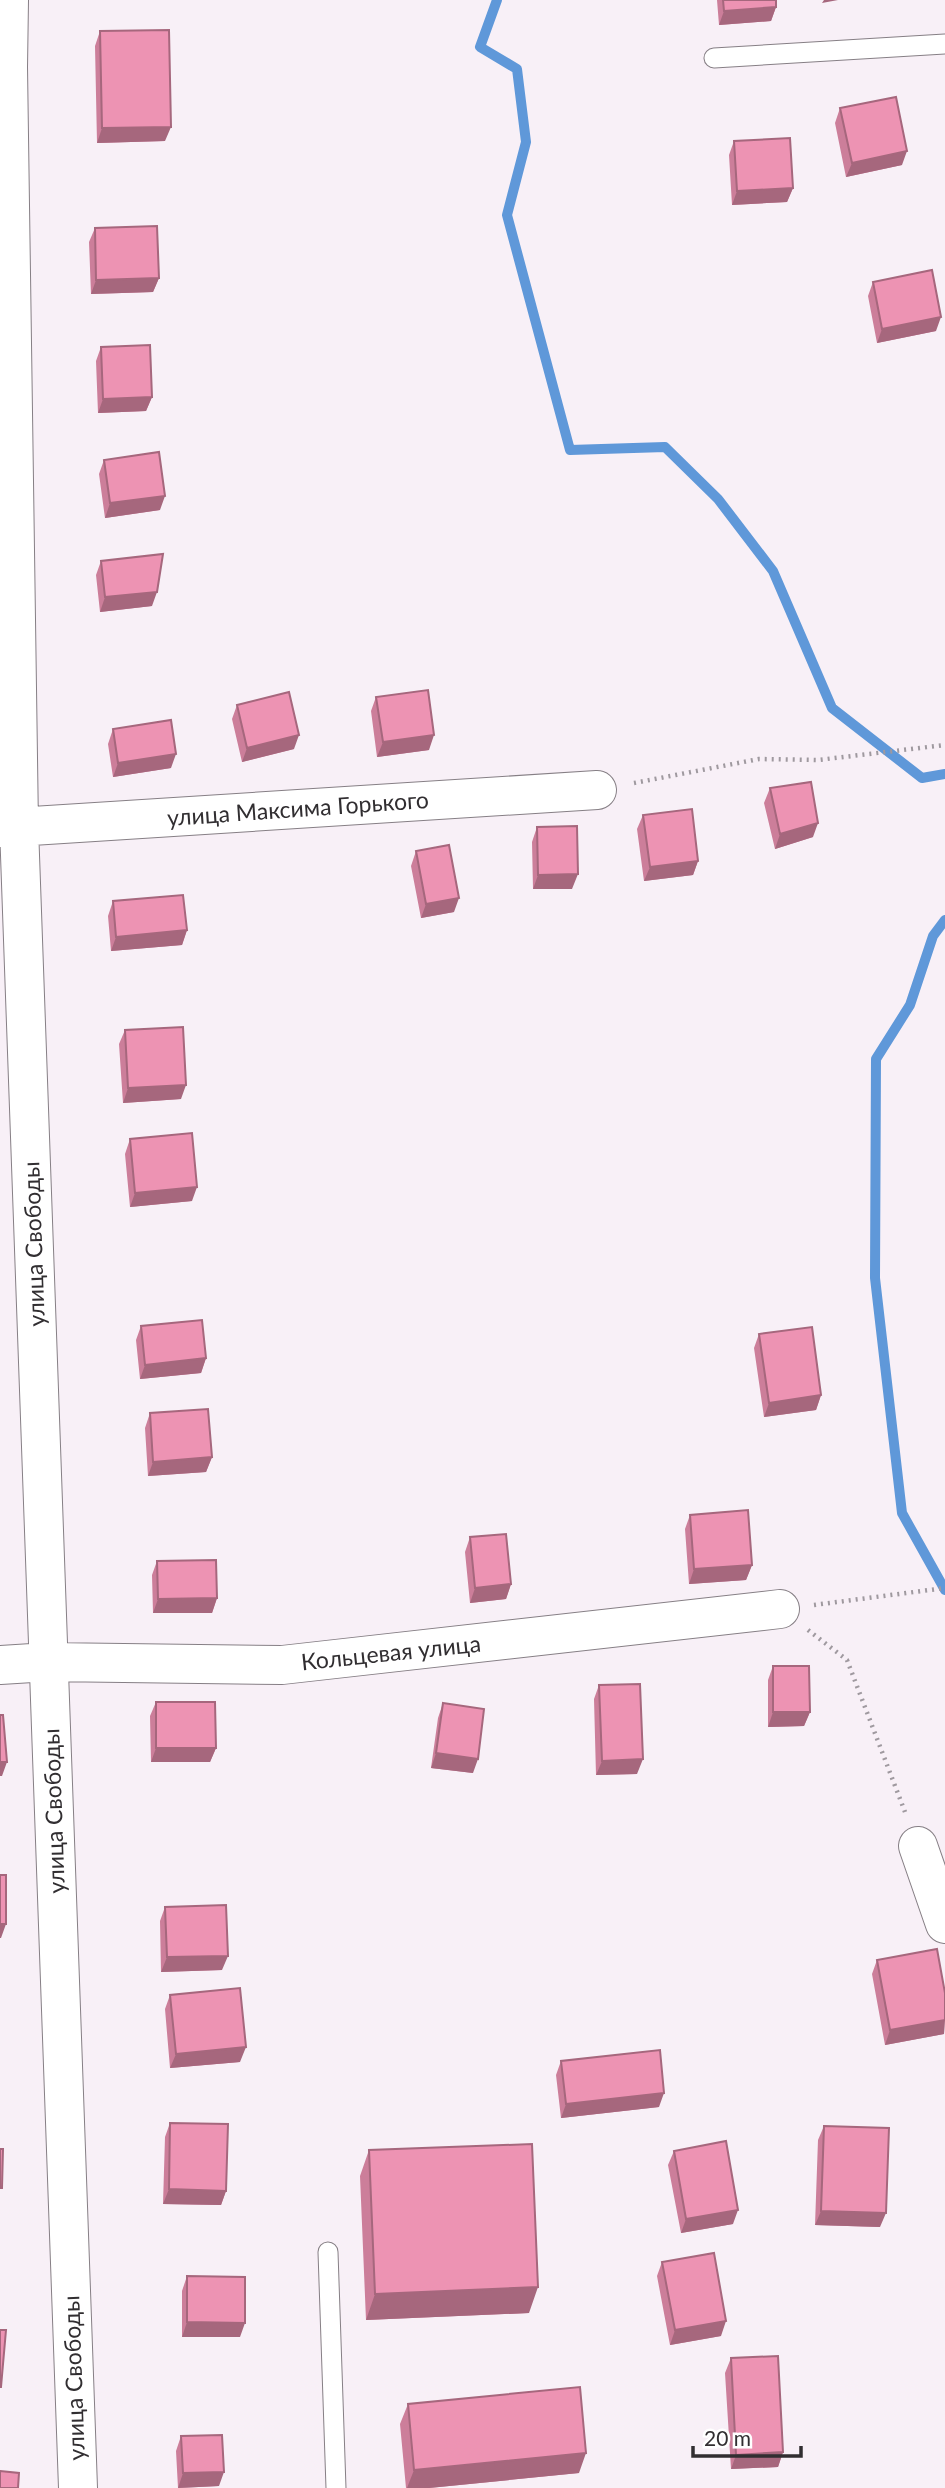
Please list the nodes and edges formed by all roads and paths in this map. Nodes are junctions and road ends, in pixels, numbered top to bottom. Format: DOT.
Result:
graph roads {
  1 [pos="9,0"];
  2 [pos="945,44"];
  3 [pos="714,58"];
  4 [pos="4,67"];
  5 [pos="945,745"];
  6 [pos="597,790"];
  7 [pos="10,828"];
  8 [pos="945,1588"];
  9 [pos="780,1609"];
  10 [pos="48,1662"];
  11 [pos="0,1665"];
  12 [pos="918,1846"];
  13 [pos="945,1924"];
  14 [pos="328,2252"];
  15 [pos="78,2488"];
  16 [pos="336,2488"];
  1 -- 4 [label="street, улица Свободы"];
  2 -- 3 [label="lane"];
  4 -- 7 [label="street, улица Свободы"];
  5 -- 6 [label="path"];
  6 -- 7 [label="street, улица Максима Горького"];
  7 -- 10 [label="street, улица Свободы"];
  8 -- 9 [label="path"];
  9 -- 10 [label="street, Кольцевая улица"];
  9 -- 12 [label="path"];
  10 -- 11 [label="street, Кольцевая улица"];
  10 -- 15 [label="street, улица Свободы"];
  12 -- 13 [label="street"];
  14 -- 16 [label="lane"];
}
